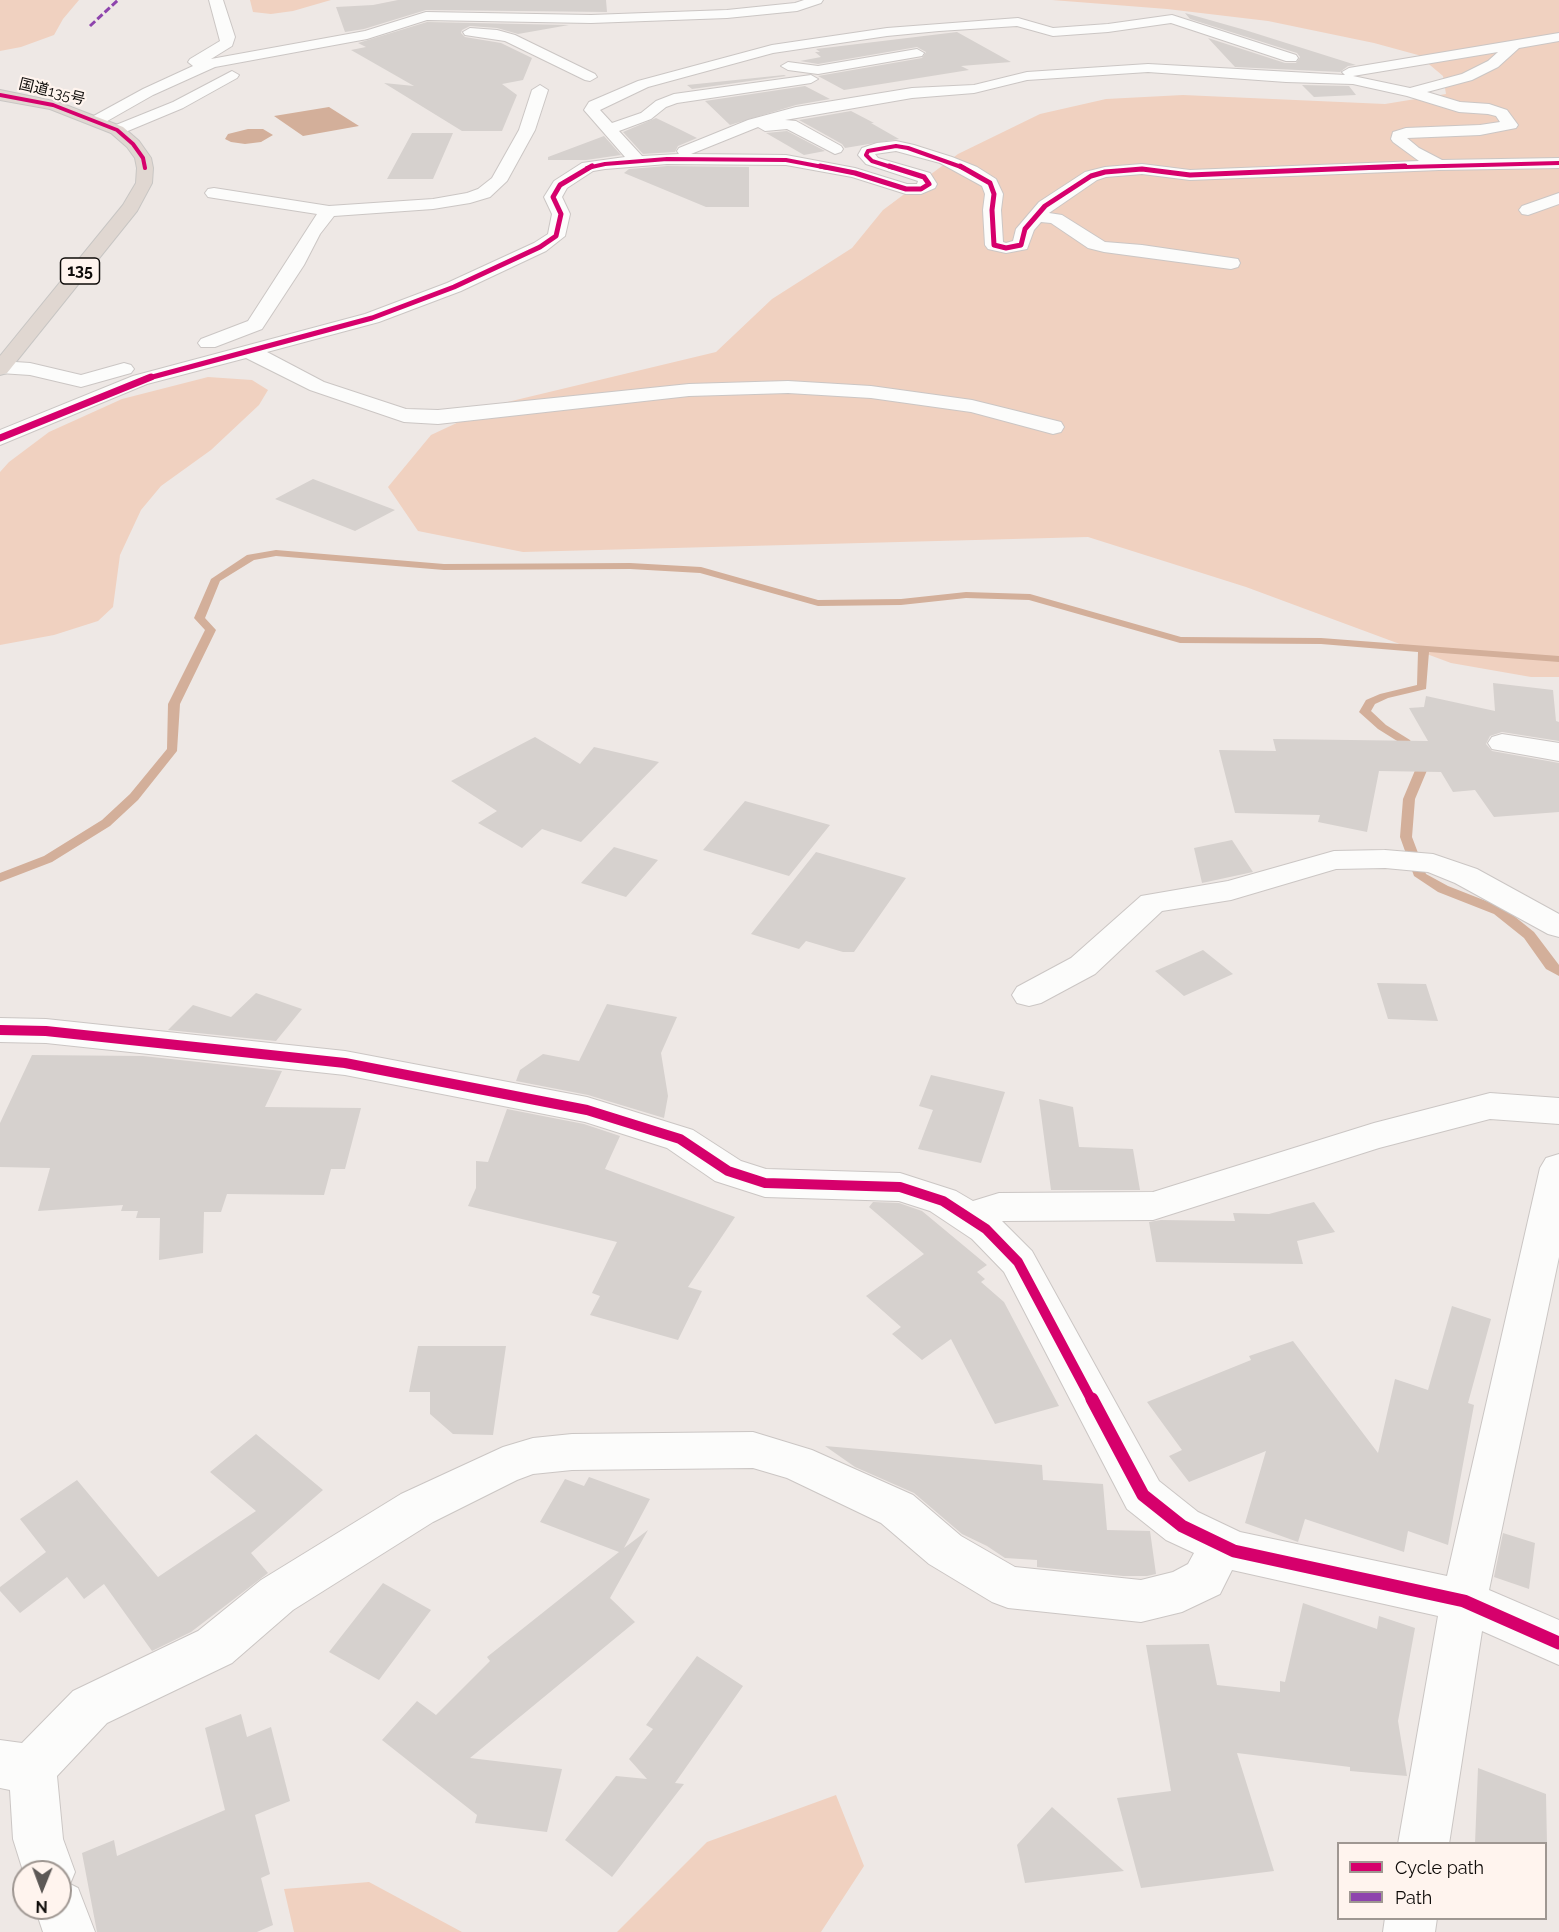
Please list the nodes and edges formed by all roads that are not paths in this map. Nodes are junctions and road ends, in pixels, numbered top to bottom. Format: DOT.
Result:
graph roads {
  1 [pos="216,0"];
  2 [pos="816,0"];
  3 [pos="1201,28"];
  4 [pos="452,31"];
  5 [pos="1167,34"];
  6 [pos="410,36"];
  7 [pos="1559,37"];
  8 [pos="1514,45"];
  9 [pos="917,53"];
  10 [pos="746,55"];
  11 [pos="1291,58"];
  12 [pos="184,75"];
  13 [pos="590,77"];
  14 [pos="1311,78"];
  15 [pos="812,79"];
  16 [pos="540,90"];
  17 [pos="1406,92"];
  18 [pos="0,96"];
  19 [pos="1358,97"];
  20 [pos="96,121"];
  21 [pos="744,128"];
  22 [pos="610,129"];
  23 [pos="117,130"];
  24 [pos="835,149"];
  25 [pos="667,159"];
  26 [pos="758,159"];
  27 [pos="638,161"];
  28 [pos="1559,163"];
  29 [pos="1439,165"];
  30 [pos="816,182"];
  31 [pos="214,193"];
  32 [pos="1559,198"];
  33 [pos="1528,210"];
  34 [pos="329,211"];
  35 [pos="1037,216"];
  36 [pos="1231,263"];
  37 [pos="250,351"];
  38 [pos="1,368"];
  39 [pos="1053,428"];
  40 [pos="0,438"];
  41 [pos="1502,743"];
  42 [pos="1559,752"];
  43 [pos="1559,927"];
  44 [pos="1029,995"];
  45 [pos="0,1030"];
  46 [pos="1559,1111"];
  47 [pos="1559,1168"];
  48 [pos="969,1218"];
  49 [pos="1222,1544"];
  50 [pos="1464,1601"];
  51 [pos="1559,1643"];
  52 [pos="16,1766"];
  53 [pos="1424,1842"];
  54 [pos="45,1860"];
  1 -- 12 [label="street"];
  2 -- 12 [label="street"];
  3 -- 5 [label="street"];
  3 -- 10 [label="street"];
  3 -- 11 [label="street"];
  4 -- 13 [label="street"];
  6 -- 23 [label="street"];
  7 -- 8 [label="street"];
  8 -- 14 [label="street"];
  8 -- 17 [label="street"];
  9 -- 10 [label="street"];
  10 -- 22 [label="street"];
  12 -- 20 [label="street"];
  14 -- 17 [label="street"];
  14 -- 21 [label="street"];
  15 -- 22 [label="street"];
  16 -- 34 [label="street"];
  17 -- 19 [label="street"];
  17 -- 29 [label="street"];
  18 -- 20 [label="highway, 国道135号 / 135"];
  20 -- 23 [label="highway, 国道135号 / 135"];
  21 -- 24 [label="street"];
  21 -- 25 [label="street"];
  22 -- 27 [label="street"];
  23 -- 38 [label="highway, 国道135号 / 135"];
  25 -- 26 [label="street"];
  25 -- 27 [label="street"];
  26 -- 30 [label="street"];
  26 -- 35 [label="street"];
  27 -- 37 [label="street"];
  28 -- 29 [label="street"];
  29 -- 35 [label="street"];
  31 -- 34 [label="street"];
  32 -- 33 [label="street"];
  34 -- 38 [label="street"];
  35 -- 36 [label="street"];
  37 -- 39 [label="street"];
  37 -- 40 [label="street"];
  41 -- 42 [label="street"];
  43 -- 44 [label="street"];
  45 -- 48 [label="street"];
  46 -- 48 [label="street"];
  47 -- 50 [label="street"];
  48 -- 49 [label="street"];
  49 -- 50 [label="street"];
  49 -- 52 [label="street"];
  50 -- 51 [label="street"];
  50 -- 53 [label="street"];
  52 -- 54 [label="street"];
}
